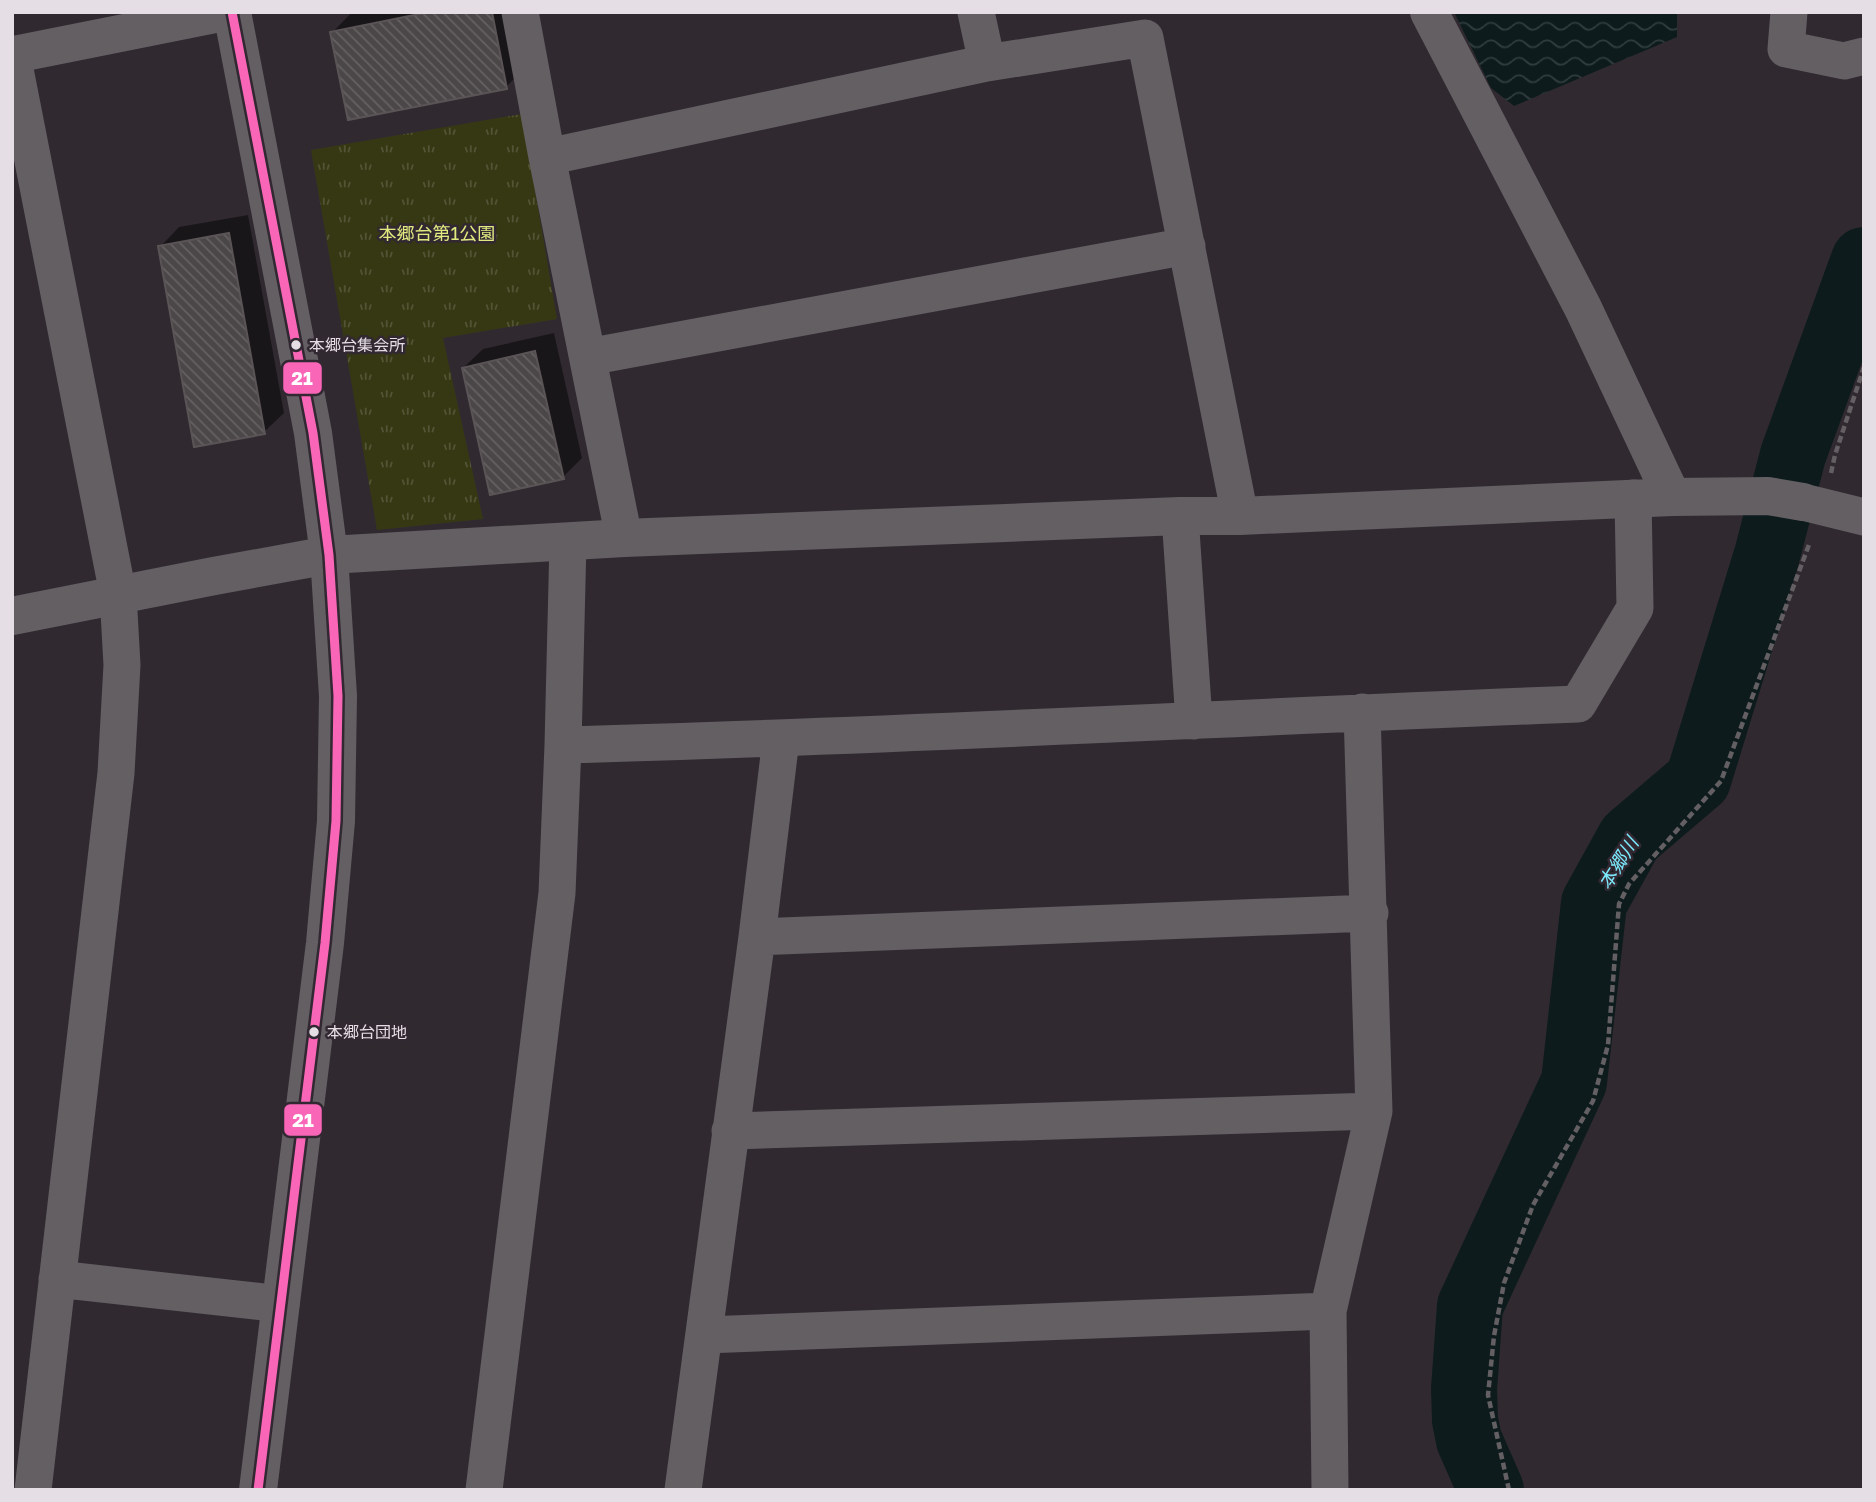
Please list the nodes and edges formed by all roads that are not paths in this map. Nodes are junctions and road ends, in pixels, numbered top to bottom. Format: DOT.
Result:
graph roads {
  1 [pos="229,12"];
  2 [pos="520,12"];
  3 [pos="976,12"];
  4 [pos="1429,12"];
  5 [pos="1789,12"];
  6 [pos="12,55"];
  7 [pos="1864,56"];
  8 [pos="987,63"];
  9 [pos="547,157"];
  10 [pos="1186,246"];
  11 [pos="588,357"];
  12 [pos="1672,497"];
  13 [pos="1633,498"];
  14 [pos="1798,501"];
  15 [pos="1180,516"];
  16 [pos="1240,516"];
  17 [pos="1864,517"];
  18 [pos="624,538"];
  19 [pos="568,542"];
  20 [pos="329,555"];
  21 [pos="118,594"];
  22 [pos="12,616"];
  23 [pos="1362,712"];
  24 [pos="1194,721"];
  25 [pos="781,739"];
  26 [pos="563,744"];
  27 [pos="1370,914"];
  28 [pos="757,937"];
  29 [pos="1374,1111"];
  30 [pos="730,1131"];
  31 [pos="57,1279"];
  32 [pos="281,1304"];
  33 [pos="1328,1311"];
  34 [pos="705,1335"];
  35 [pos="33,1490"];
  36 [pos="258,1490"];
  37 [pos="484,1490"];
  38 [pos="683,1490"];
  39 [pos="1330,1490"];
  1 -- 6 [label="street"];
  1 -- 20 [label="street"];
  2 -- 9 [label="street"];
  3 -- 8 [label="street"];
  4 -- 12 [label="street"];
  5 -- 7 [label="street"];
  6 -- 21 [label="street"];
  8 -- 9 [label="street"];
  8 -- 10 [label="street"];
  9 -- 11 [label="street"];
  10 -- 11 [label="street"];
  10 -- 16 [label="street"];
  11 -- 18 [label="street"];
  12 -- 13 [label="street"];
  12 -- 14 [label="street"];
  13 -- 16 [label="street"];
  13 -- 23 [label="street"];
  14 -- 17 [label="street"];
  15 -- 16 [label="street"];
  15 -- 18 [label="street"];
  15 -- 24 [label="street"];
  18 -- 19 [label="street"];
  19 -- 20 [label="street"];
  19 -- 26 [label="street"];
  20 -- 21 [label="street"];
  20 -- 32 [label="street"];
  21 -- 22 [label="street"];
  21 -- 31 [label="street"];
  23 -- 24 [label="street"];
  23 -- 27 [label="street"];
  24 -- 25 [label="street"];
  25 -- 26 [label="street"];
  25 -- 28 [label="street"];
  26 -- 37 [label="street"];
  27 -- 28 [label="street"];
  27 -- 29 [label="street"];
  28 -- 30 [label="street"];
  29 -- 30 [label="street"];
  29 -- 33 [label="street"];
  30 -- 34 [label="street"];
  31 -- 32 [label="street"];
  31 -- 35 [label="street"];
  32 -- 36 [label="street"];
  33 -- 34 [label="street"];
  33 -- 39 [label="street"];
  34 -- 38 [label="street"];
}
